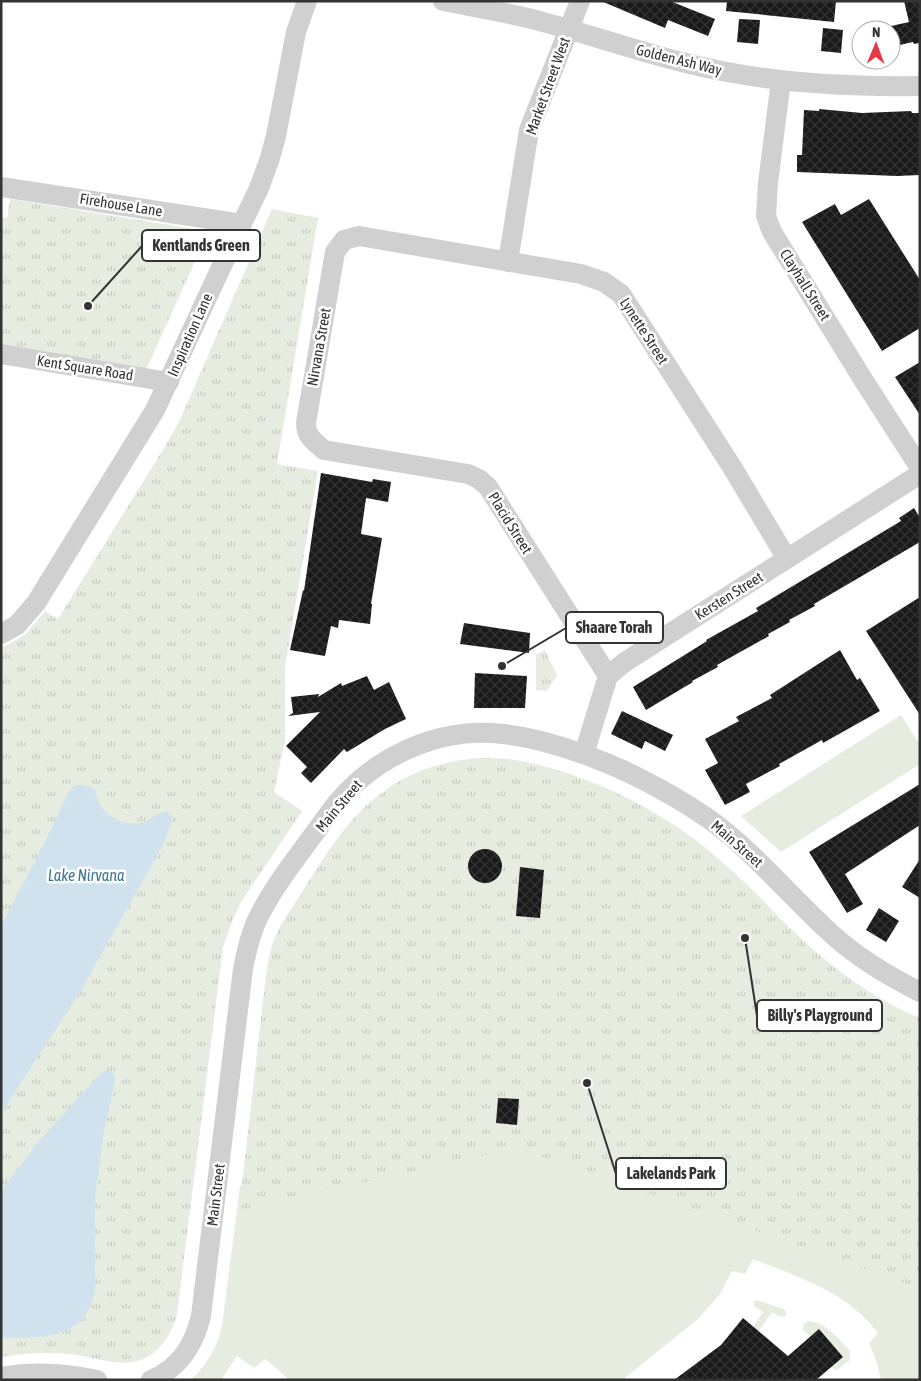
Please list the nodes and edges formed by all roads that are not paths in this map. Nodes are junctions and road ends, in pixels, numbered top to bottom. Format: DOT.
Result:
graph roads {
  1 [pos="307,1"];
  2 [pos="443,1"];
  3 [pos="580,1"];
  4 [pos="569,30"];
  5 [pos="781,80"];
  6 [pos="920,86"];
  7 [pos="1,187"];
  8 [pos="242,224"];
  9 [pos="344,240"];
  10 [pos="508,262"];
  11 [pos="1,354"];
  12 [pos="168,382"];
  13 [pos="324,450"];
  14 [pos="920,468"];
  15 [pos="920,474"];
  16 [pos="787,559"];
  17 [pos="1,634"];
  18 [pos="608,676"];
  19 [pos="584,754"];
  20 [pos="920,992"];
  21 [pos="1,1377"];
  22 [pos="97,1380"];
  23 [pos="151,1380"];
  1 -- 8 [label="street, Inspiration Lane"];
  2 -- 4 [label="street, Golden Ash Way"];
  3 -- 4 [label="street, Market Street West"];
  4 -- 5 [label="street, Golden Ash Way"];
  4 -- 10 [label="street, Market Street West"];
  5 -- 6 [label="street, Golden Ash Way"];
  5 -- 14 [label="street, Clayhall Street"];
  7 -- 8 [label="street, Firehouse Lane"];
  8 -- 12 [label="street, Inspiration Lane"];
  9 -- 10 [label="street, Lynette Street"];
  9 -- 13 [label="street, Nirvana Street"];
  10 -- 16 [label="street, Lynette Street"];
  11 -- 12 [label="street, Kent Square Road"];
  12 -- 17 [label="street, Inspiration Lane"];
  13 -- 18 [label="street, Placid Street"];
  15 -- 16 [label="street, Kersten Street"];
  16 -- 18 [label="street, Kersten Street"];
  18 -- 19 [label="street"];
  19 -- 20 [label="street, Main Street"];
  19 -- 23 [label="street, Main Street"];
  21 -- 22 [label="street"];
}
